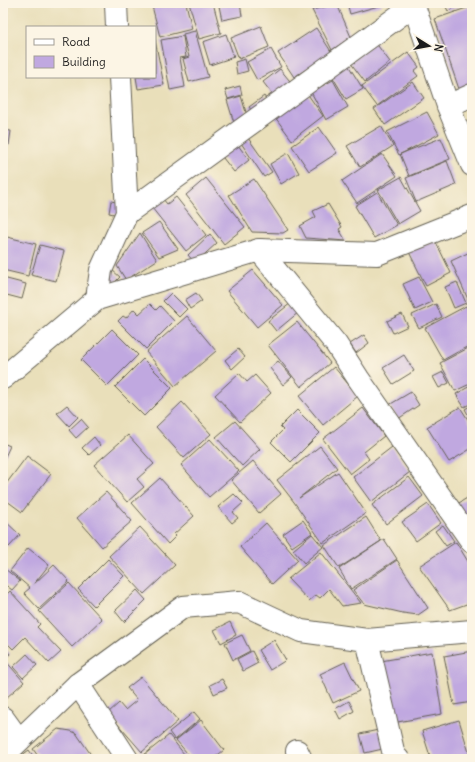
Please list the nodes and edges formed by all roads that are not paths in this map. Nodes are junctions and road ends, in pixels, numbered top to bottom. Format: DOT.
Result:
graph roads {
  1 [pos="118,3"];
  2 [pos="413,4"];
  3 [pos="117,26"];
  4 [pos="120,78"];
  5 [pos="472,96"];
  6 [pos="448,106"];
  7 [pos="472,165"];
  8 [pos="127,213"];
  9 [pos="472,216"];
  10 [pos="259,250"];
  11 [pos="97,299"];
  12 [pos="3,378"];
  13 [pos="472,542"];
  14 [pos="472,631"];
  15 [pos="367,640"];
  16 [pos="78,684"];
  17 [pos="3,718"];
  18 [pos="19,740"];
  19 [pos="3,756"];
  20 [pos="127,759"];
  21 [pos="398,759"];
  1 -- 3 [label="street"];
  2 -- 6 [label="street"];
  2 -- 8 [label="street"];
  4 -- 8 [label="street"];
  5 -- 6 [label="street"];
  6 -- 7 [label="street"];
  8 -- 11 [label="street"];
  9 -- 10 [label="street"];
  10 -- 11 [label="street"];
  10 -- 13 [label="street"];
  11 -- 12 [label="street"];
  14 -- 15 [label="street"];
  15 -- 16 [label="street"];
  15 -- 21 [label="street"];
  16 -- 18 [label="street"];
  16 -- 20 [label="street"];
  17 -- 18 [label="street"];
  18 -- 19 [label="street"];
}
